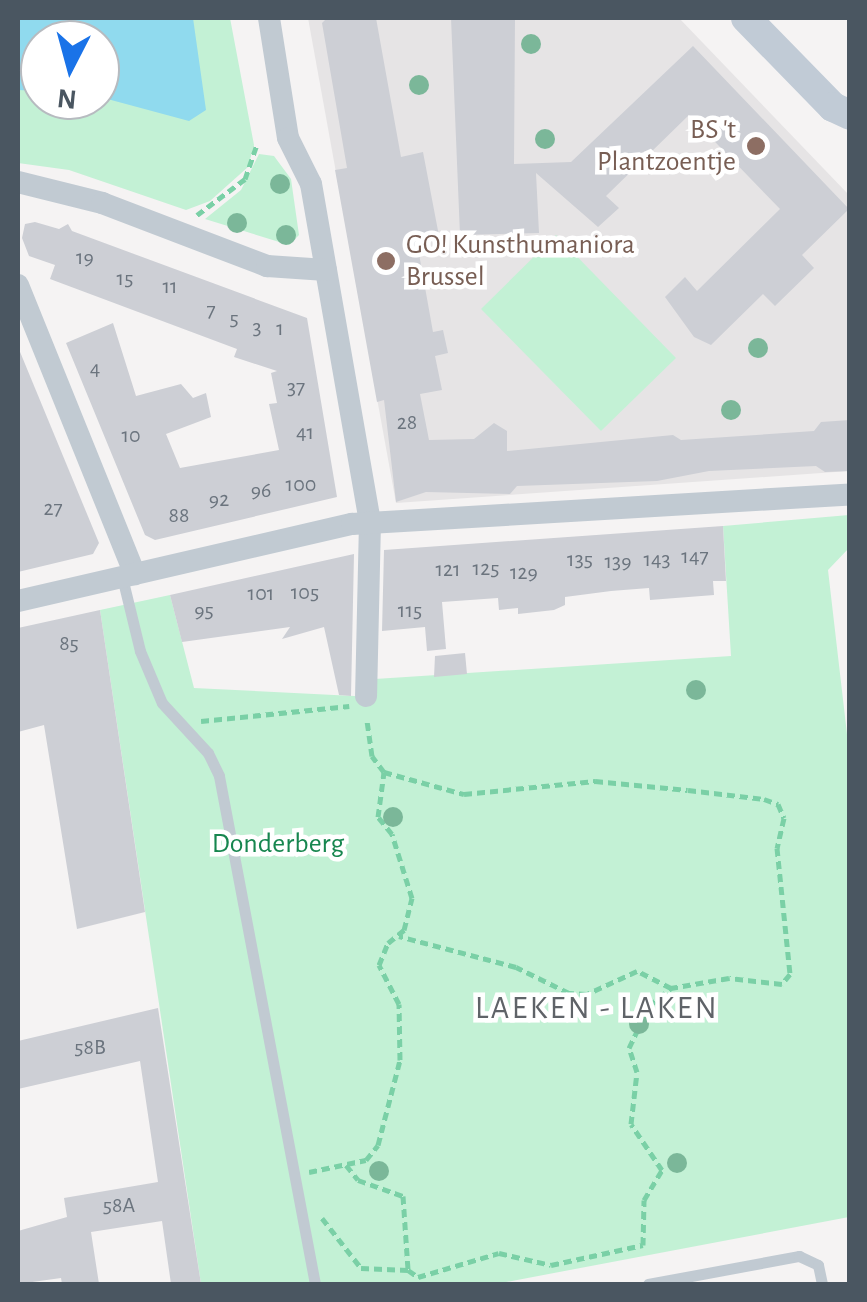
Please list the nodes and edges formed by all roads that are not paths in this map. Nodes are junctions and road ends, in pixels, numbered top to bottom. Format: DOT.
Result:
graph roads {
  1 [pos="270,18"];
  2 [pos="746,18"];
  3 [pos="844,113"];
  4 [pos="850,142"];
  5 [pos="18,182"];
  6 [pos="326,270"];
  7 [pos="18,285"];
  8 [pos="850,494"];
  9 [pos="370,522"];
  10 [pos="128,575"];
  11 [pos="18,601"];
  12 [pos="366,699"];
  13 [pos="316,1284"];
  14 [pos="648,1284"];
  15 [pos="822,1284"];
  1 -- 6 [label="street"];
  2 -- 3 [label="street"];
  3 -- 4 [label="street"];
  5 -- 6 [label="street"];
  6 -- 9 [label="street"];
  7 -- 10 [label="street"];
  8 -- 9 [label="street"];
  9 -- 10 [label="street"];
  9 -- 12 [label="street"];
  10 -- 11 [label="street"];
  10 -- 13 [label="lane"];
  14 -- 15 [label="lane"];
}
